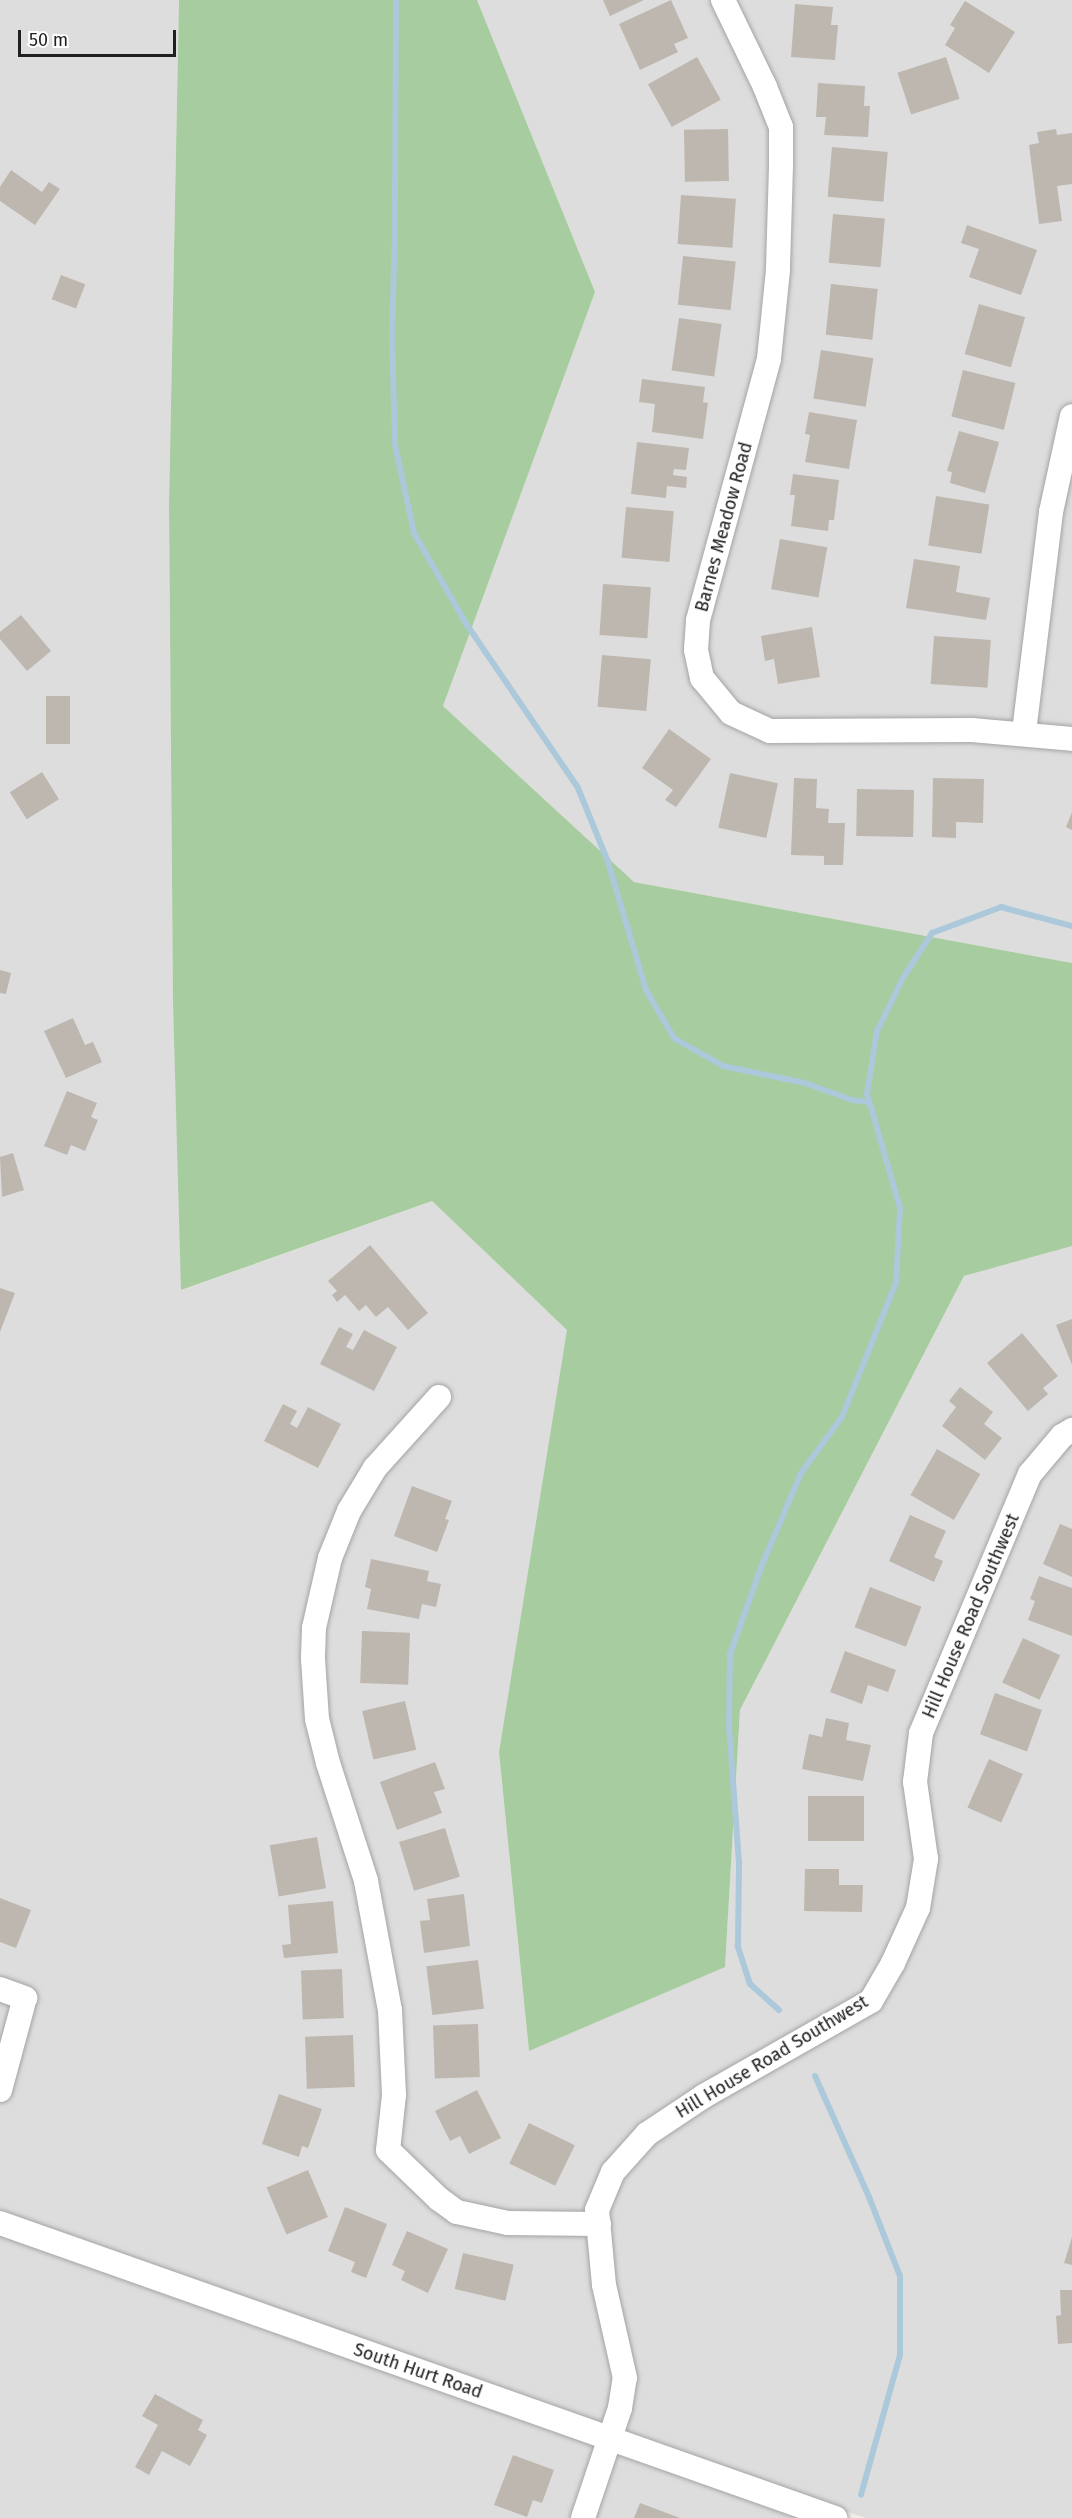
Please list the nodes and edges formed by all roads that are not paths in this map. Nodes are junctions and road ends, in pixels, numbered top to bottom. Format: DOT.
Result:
graph roads {
  1 [pos="723,0"];
  2 [pos="1072,416"];
  3 [pos="1024,732"];
  4 [pos="1072,739"];
  5 [pos="439,1396"];
  6 [pos="1072,1430"];
  7 [pos="0,1989"];
  8 [pos="0,2090"];
  9 [pos="0,2223"];
  10 [pos="599,2224"];
  11 [pos="610,2438"];
  12 [pos="583,2518"];
  13 [pos="836,2518"];
  1 -- 3 [label="street, Barnes Meadow Road"];
  2 -- 3 [label="street"];
  3 -- 4 [label="street, Barnes Meadow Road"];
  5 -- 10 [label="street"];
  6 -- 10 [label="street, Hill House Road Southwest"];
  7 -- 8 [label="street"];
  9 -- 11 [label="street, South Hurt Road"];
  10 -- 11 [label="street, Hill House Road Southwest"];
  11 -- 12 [label="street, Hill House Road Southwest"];
  11 -- 13 [label="street, South Hurt Road"];
}
